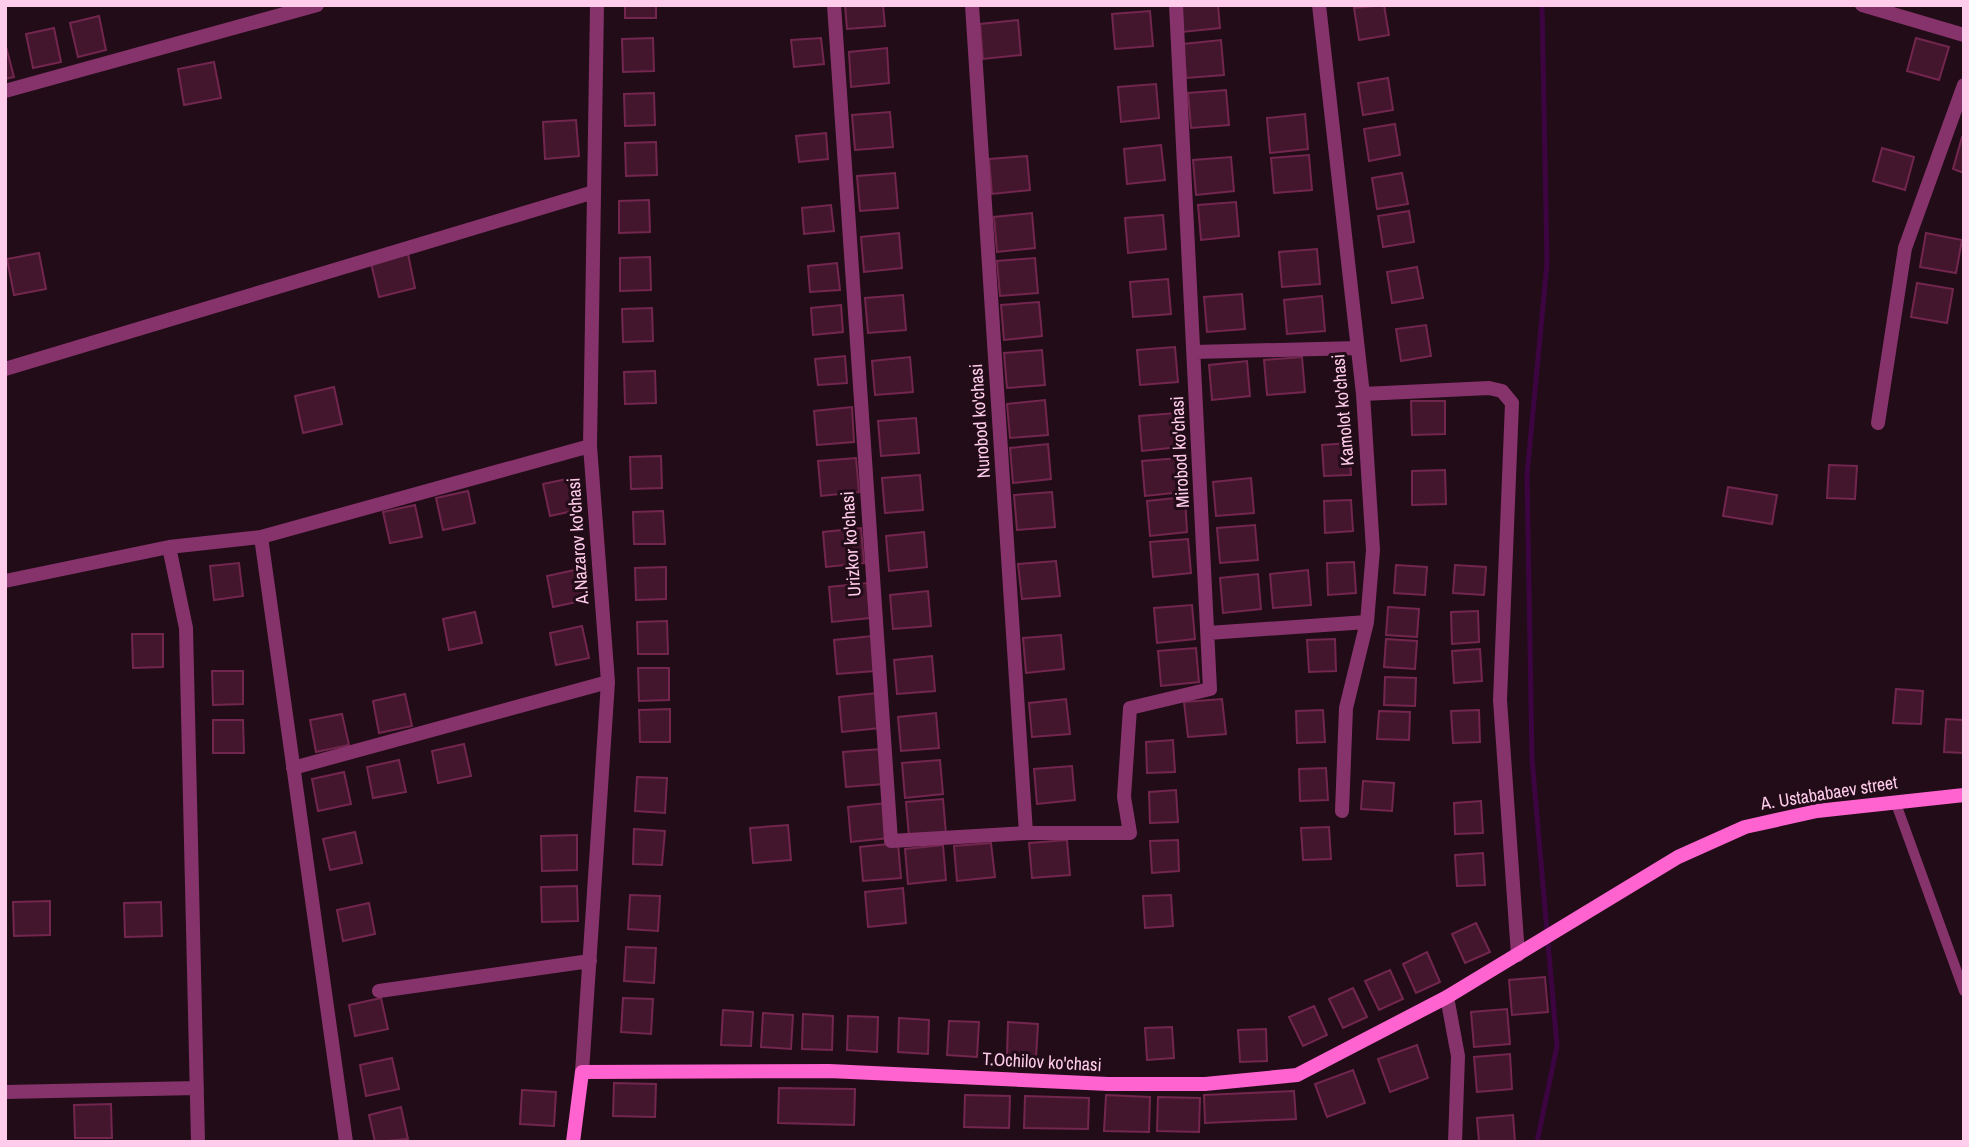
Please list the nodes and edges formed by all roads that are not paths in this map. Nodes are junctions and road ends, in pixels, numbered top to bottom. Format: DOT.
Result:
graph roads {
  1 [pos="317,5"];
  2 [pos="597,5"];
  3 [pos="834,5"];
  4 [pos="972,5"];
  5 [pos="1176,5"];
  6 [pos="1319,5"];
  7 [pos="1862,5"];
  8 [pos="1964,35"];
  9 [pos="1964,85"];
  10 [pos="5,91"];
  11 [pos="594,192"];
  12 [pos="1357,348"];
  13 [pos="1194,352"];
  14 [pos="5,369"];
  15 [pos="1363,394"];
  16 [pos="1878,423"];
  17 [pos="590,446"];
  18 [pos="261,537"];
  19 [pos="169,547"];
  20 [pos="5,581"];
  21 [pos="1367,622"];
  22 [pos="1208,633"];
  23 [pos="608,682"];
  24 [pos="293,768"];
  25 [pos="1964,795"];
  26 [pos="1895,801"];
  27 [pos="1342,811"];
  28 [pos="1026,833"];
  29 [pos="1130,833"];
  30 [pos="1536,944"];
  31 [pos="1518,955"];
  32 [pos="590,961"];
  33 [pos="379,991"];
  34 [pos="1964,991"];
  35 [pos="1447,997"];
  36 [pos="582,1072"];
  37 [pos="197,1088"];
  38 [pos="5,1092"];
  39 [pos="198,1142"];
  40 [pos="346,1142"];
  41 [pos="573,1142"];
  42 [pos="1455,1142"];
  1 -- 10 [label="street"];
  2 -- 11 [label="street, A.Nazarov ko'chasi"];
  3 -- 28 [label="street, Urizkor ko'chasi"];
  4 -- 28 [label="street, Nurobod ko'chasi"];
  5 -- 13 [label="street, Mirobod ko'chasi"];
  6 -- 12 [label="street, Kamolot ko'chasi"];
  7 -- 8 [label="street"];
  9 -- 16 [label="street"];
  11 -- 14 [label="street"];
  11 -- 17 [label="street, A.Nazarov ko'chasi"];
  12 -- 13 [label="street"];
  12 -- 15 [label="street, Kamolot ko'chasi"];
  13 -- 22 [label="street, Mirobod ko'chasi"];
  15 -- 21 [label="street, Kamolot ko'chasi"];
  15 -- 31 [label="street"];
  17 -- 18 [label="street"];
  17 -- 23 [label="street, A.Nazarov ko'chasi"];
  18 -- 19 [label="street"];
  18 -- 24 [label="street"];
  19 -- 20 [label="street"];
  19 -- 37 [label="street"];
  21 -- 22 [label="street"];
  21 -- 27 [label="street, Kamolot ko'chasi"];
  22 -- 29 [label="street, Mirobod ko'chasi"];
  23 -- 24 [label="street"];
  23 -- 32 [label="street, A.Nazarov ko'chasi"];
  24 -- 40 [label="street"];
  25 -- 26 [label="main road, A. Ustababaev street"];
  26 -- 30 [label="main road, A. Ustababaev street"];
  26 -- 34 [label="lane"];
  28 -- 29 [label="street, Urizkor ko'chasi"];
  30 -- 31 [label="main road, T.Ochilov ko'chasi"];
  31 -- 35 [label="main road, T.Ochilov ko'chasi"];
  32 -- 33 [label="street"];
  32 -- 36 [label="street, A.Nazarov ko'chasi"];
  35 -- 36 [label="main road, T.Ochilov ko'chasi"];
  35 -- 42 [label="street"];
  36 -- 41 [label="main road"];
  37 -- 38 [label="street"];
  37 -- 39 [label="street"];
}
